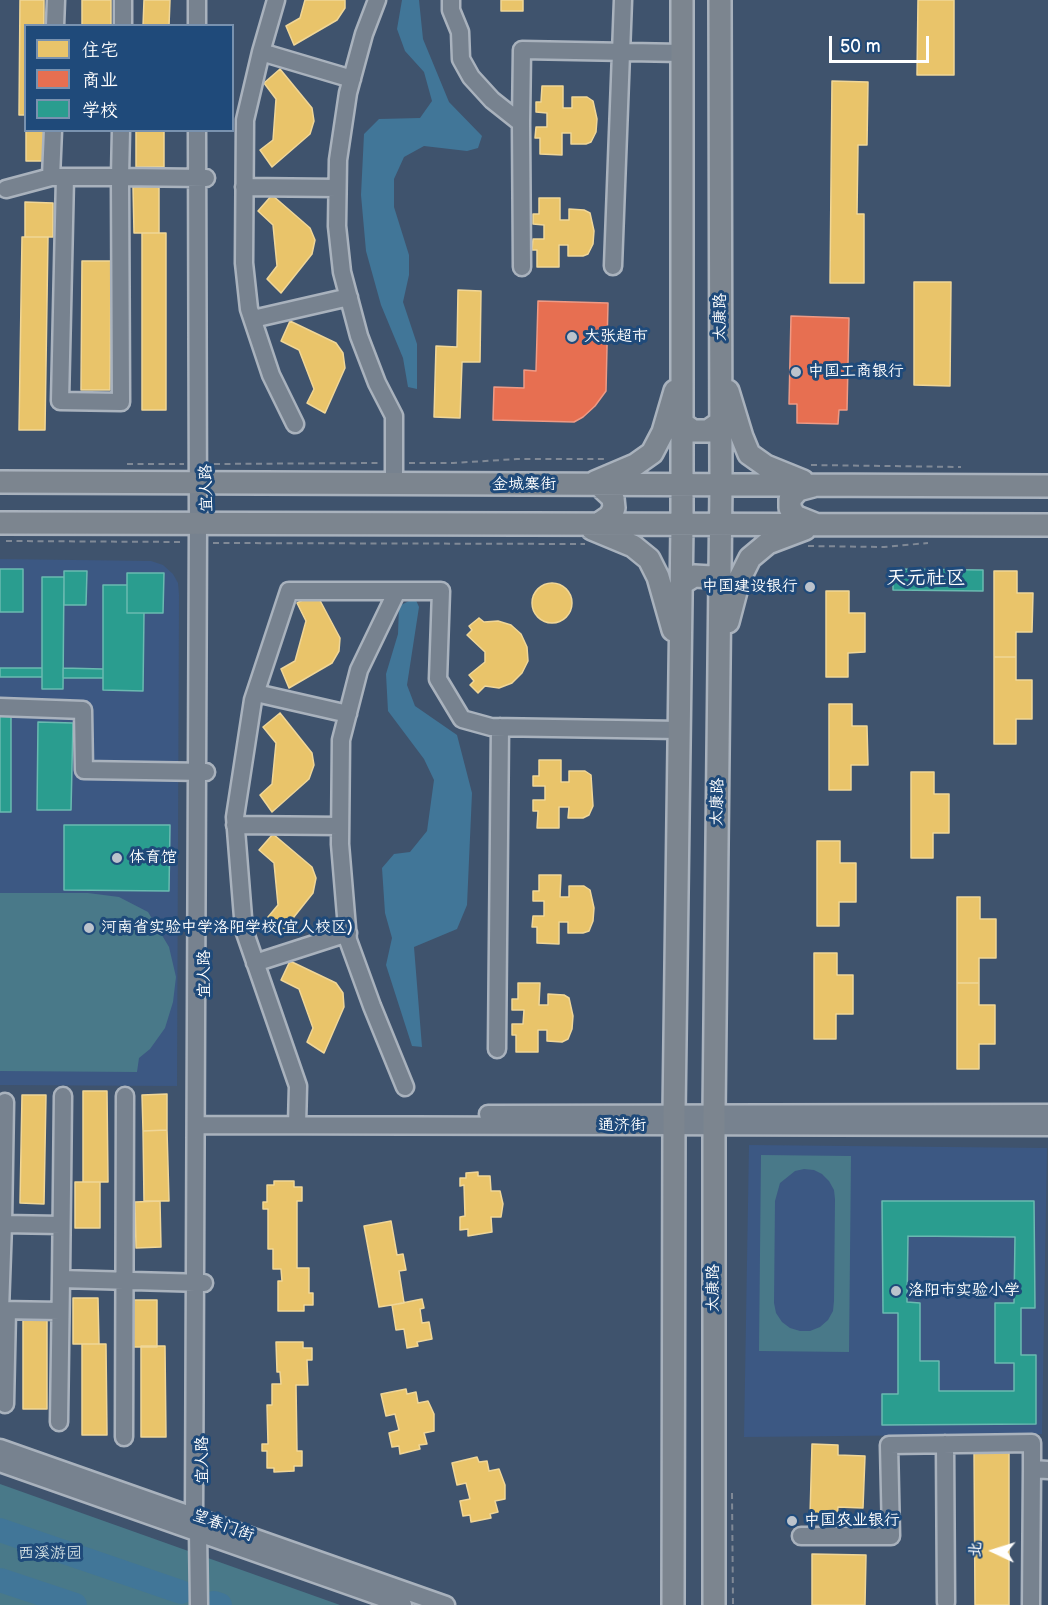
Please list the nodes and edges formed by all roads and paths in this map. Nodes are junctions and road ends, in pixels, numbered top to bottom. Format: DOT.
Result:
graph roads {
  1 [pos="56,0"];
  2 [pos="123,0"];
  3 [pos="197,0"];
  4 [pos="206,0"];
  5 [pos="276,0"];
  6 [pos="377,0"];
  7 [pos="451,0"];
  8 [pos="623,0"];
  9 [pos="682,0"];
  10 [pos="720,0"];
  11 [pos="55,24"];
  12 [pos="123,24"];
  13 [pos="197,24"];
  14 [pos="206,24"];
  15 [pos="261,52"];
  16 [pos="621,52"];
  17 [pos="682,53"];
  18 [pos="352,79"];
  19 [pos="521,123"];
  20 [pos="52,132"];
  21 [pos="121,132"];
  22 [pos="197,132"];
  23 [pos="206,132"];
  24 [pos="58,177"];
  25 [pos="120,177"];
  26 [pos="201,178"];
  27 [pos="244,187"];
  28 [pos="338,188"];
  29 [pos="2,189"];
  30 [pos="522,267"];
  31 [pos="614,267"];
  32 [pos="349,297"];
  33 [pos="253,319"];
  34 [pos="682,366"];
  35 [pos="721,366"];
  36 [pos="721,422"];
  37 [pos="682,423"];
  38 [pos="295,424"];
  39 [pos="609,459"];
  40 [pos="128,464"];
  41 [pos="806,465"];
  42 [pos="969,467"];
  43 [pos="202,474"];
  44 [pos="394,474"];
  45 [pos="0,482"];
  46 [pos="592,485"];
  47 [pos="722,485"];
  48 [pos="815,485"];
  49 [pos="682,486"];
  50 [pos="1048,486"];
  51 [pos="0,523"];
  52 [pos="682,525"];
  53 [pos="721,525"];
  54 [pos="816,525"];
  55 [pos="1048,525"];
  56 [pos="591,531"];
  57 [pos="202,533"];
  58 [pos="0,542"];
  59 [pos="930,543"];
  60 [pos="808,546"];
  61 [pos="681,584"];
  62 [pos="720,584"];
  63 [pos="397,591"];
  64 [pos="680,654"];
  65 [pos="719,658"];
  66 [pos="256,693"];
  67 [pos="0,707"];
  68 [pos="348,714"];
  69 [pos="500,727"];
  70 [pos="680,730"];
  71 [pos="201,772"];
  72 [pos="236,825"];
  73 [pos="340,826"];
  74 [pos="348,933"];
  75 [pos="255,963"];
  76 [pos="497,1049"];
  77 [pos="405,1086"];
  78 [pos="63,1096"];
  79 [pos="125,1096"];
  80 [pos="6,1102"];
  81 [pos="1048,1113"];
  82 [pos="200,1120"];
  83 [pos="297,1120"];
  84 [pos="674,1120"];
  85 [pos="714,1120"];
  86 [pos="1048,1127"];
  87 [pos="3,1224"];
  88 [pos="61,1225"];
  89 [pos="1,1267"];
  90 [pos="61,1279"];
  91 [pos="124,1281"];
  92 [pos="200,1283"];
  93 [pos="7,1310"];
  94 [pos="60,1311"];
  95 [pos="5,1404"];
  96 [pos="59,1422"];
  97 [pos="124,1437"];
  98 [pos="945,1444"];
  99 [pos="0,1448"];
  100 [pos="0,1463"];
  101 [pos="1040,1469"];
  102 [pos="198,1522"];
  103 [pos="801,1536"];
  104 [pos="946,1602"];
  105 [pos="199,1605"];
  106 [pos="403,1605"];
  107 [pos="446,1605"];
  108 [pos="673,1605"];
  109 [pos="714,1605"];
  110 [pos="1031,1605"];
  1 -- 11 [label="street"];
  2 -- 12 [label="street"];
  3 -- 13 [label="street"];
  4 -- 14 [label="street"];
  5 -- 15 [label="street"];
  6 -- 18 [label="street"];
  7 -- 19 [label="street"];
  8 -- 16 [label="street"];
  9 -- 17 [label="main road"];
  10 -- 35 [label="main road, 太康路"];
  15 -- 18 [label="street"];
  15 -- 27 [label="street"];
  16 -- 17 [label="street"];
  16 -- 19 [label="street"];
  16 -- 31 [label="street"];
  17 -- 34 [label="main road"];
  18 -- 28 [label="street"];
  19 -- 30 [label="street"];
  20 -- 24 [label="street"];
  21 -- 25 [label="street"];
  22 -- 26 [label="street, 宜人路"];
  23 -- 26 [label="street, 宜人路"];
  24 -- 25 [label="street"];
  24 -- 25 [label="street"];
  24 -- 29 [label="street"];
  25 -- 26 [label="street"];
  26 -- 43 [label="street, 宜人路"];
  27 -- 28 [label="street"];
  27 -- 33 [label="street"];
  28 -- 32 [label="street"];
  32 -- 33 [label="street"];
  32 -- 44 [label="street"];
  33 -- 38 [label="street"];
  34 -- 37 [label="main road"];
  34 -- 46 [label="main road"];
  35 -- 36 [label="main road, 太康路"];
  35 -- 48 [label="main road"];
  36 -- 37 [label="main road"];
  36 -- 47 [label="main road, 太康路"];
  37 -- 49 [label="main road"];
  39 -- 44 [label="path"];
  40 -- 43 [label="path"];
  41 -- 42 [label="path"];
  43 -- 44 [label="main road, 金城寨街"];
  43 -- 44 [label="path"];
  43 -- 45 [label="main road, 金城寨街"];
  43 -- 57 [label="street, 宜人路"];
  44 -- 46 [label="main road, 金城寨街"];
  46 -- 49 [label="main road, 金城寨街"];
  46 -- 56 [label="main road"];
  47 -- 48 [label="main road, 金城寨街"];
  47 -- 49 [label="main road, 金城寨街"];
  47 -- 53 [label="main road, 太康路"];
  48 -- 50 [label="main road, 金城寨街"];
  48 -- 54 [label="main road"];
  49 -- 52 [label="main road"];
  51 -- 57 [label="main road"];
  52 -- 53 [label="main road"];
  52 -- 56 [label="main road"];
  52 -- 61 [label="main road"];
  53 -- 54 [label="main road"];
  53 -- 62 [label="main road, 太康路"];
  54 -- 55 [label="main road"];
  54 -- 65 [label="main road"];
  56 -- 57 [label="main road"];
  56 -- 57 [label="path"];
  56 -- 64 [label="main road"];
  57 -- 58 [label="path"];
  57 -- 71 [label="street, 宜人路"];
  59 -- 60 [label="path"];
  61 -- 62 [label="main road"];
  61 -- 64 [label="main road"];
  62 -- 65 [label="main road, 太康路"];
  63 -- 66 [label="street"];
  63 -- 68 [label="street"];
  63 -- 69 [label="street"];
  64 -- 70 [label="main road"];
  65 -- 85 [label="main road, 太康路"];
  66 -- 68 [label="street"];
  66 -- 72 [label="street"];
  67 -- 71 [label="street"];
  68 -- 73 [label="street"];
  69 -- 70 [label="street"];
  69 -- 76 [label="street"];
  70 -- 84 [label="main road"];
  71 -- 82 [label="street, 宜人路"];
  72 -- 73 [label="street"];
  72 -- 75 [label="street"];
  73 -- 74 [label="street"];
  74 -- 75 [label="street"];
  74 -- 77 [label="street"];
  75 -- 83 [label="street"];
  78 -- 88 [label="street"];
  79 -- 91 [label="street"];
  80 -- 87 [label="street"];
  81 -- 85 [label="street, 通济街"];
  82 -- 83 [label="street, 通济街"];
  82 -- 92 [label="street, 宜人路"];
  83 -- 84 [label="street, 通济街"];
  84 -- 85 [label="street, 通济街"];
  84 -- 108 [label="main road"];
  85 -- 86 [label="street, 通济街"];
  85 -- 109 [label="main road, 太康路"];
  87 -- 88 [label="street"];
  87 -- 89 [label="street"];
  88 -- 90 [label="street"];
  89 -- 93 [label="street"];
  90 -- 91 [label="street"];
  90 -- 94 [label="street"];
  91 -- 92 [label="street"];
  91 -- 97 [label="street"];
  92 -- 102 [label="street, 宜人路"];
  93 -- 94 [label="street"];
  93 -- 95 [label="street"];
  94 -- 96 [label="street"];
  98 -- 101 [label="street"];
  98 -- 103 [label="street"];
  98 -- 104 [label="street"];
  99 -- 102 [label="street, 望春门街"];
  100 -- 102 [label="street, 望春门街"];
  101 -- 110 [label="street"];
  102 -- 105 [label="street, 宜人路"];
  102 -- 106 [label="street, 望春门街"];
  102 -- 107 [label="street, 望春门街"];
}
